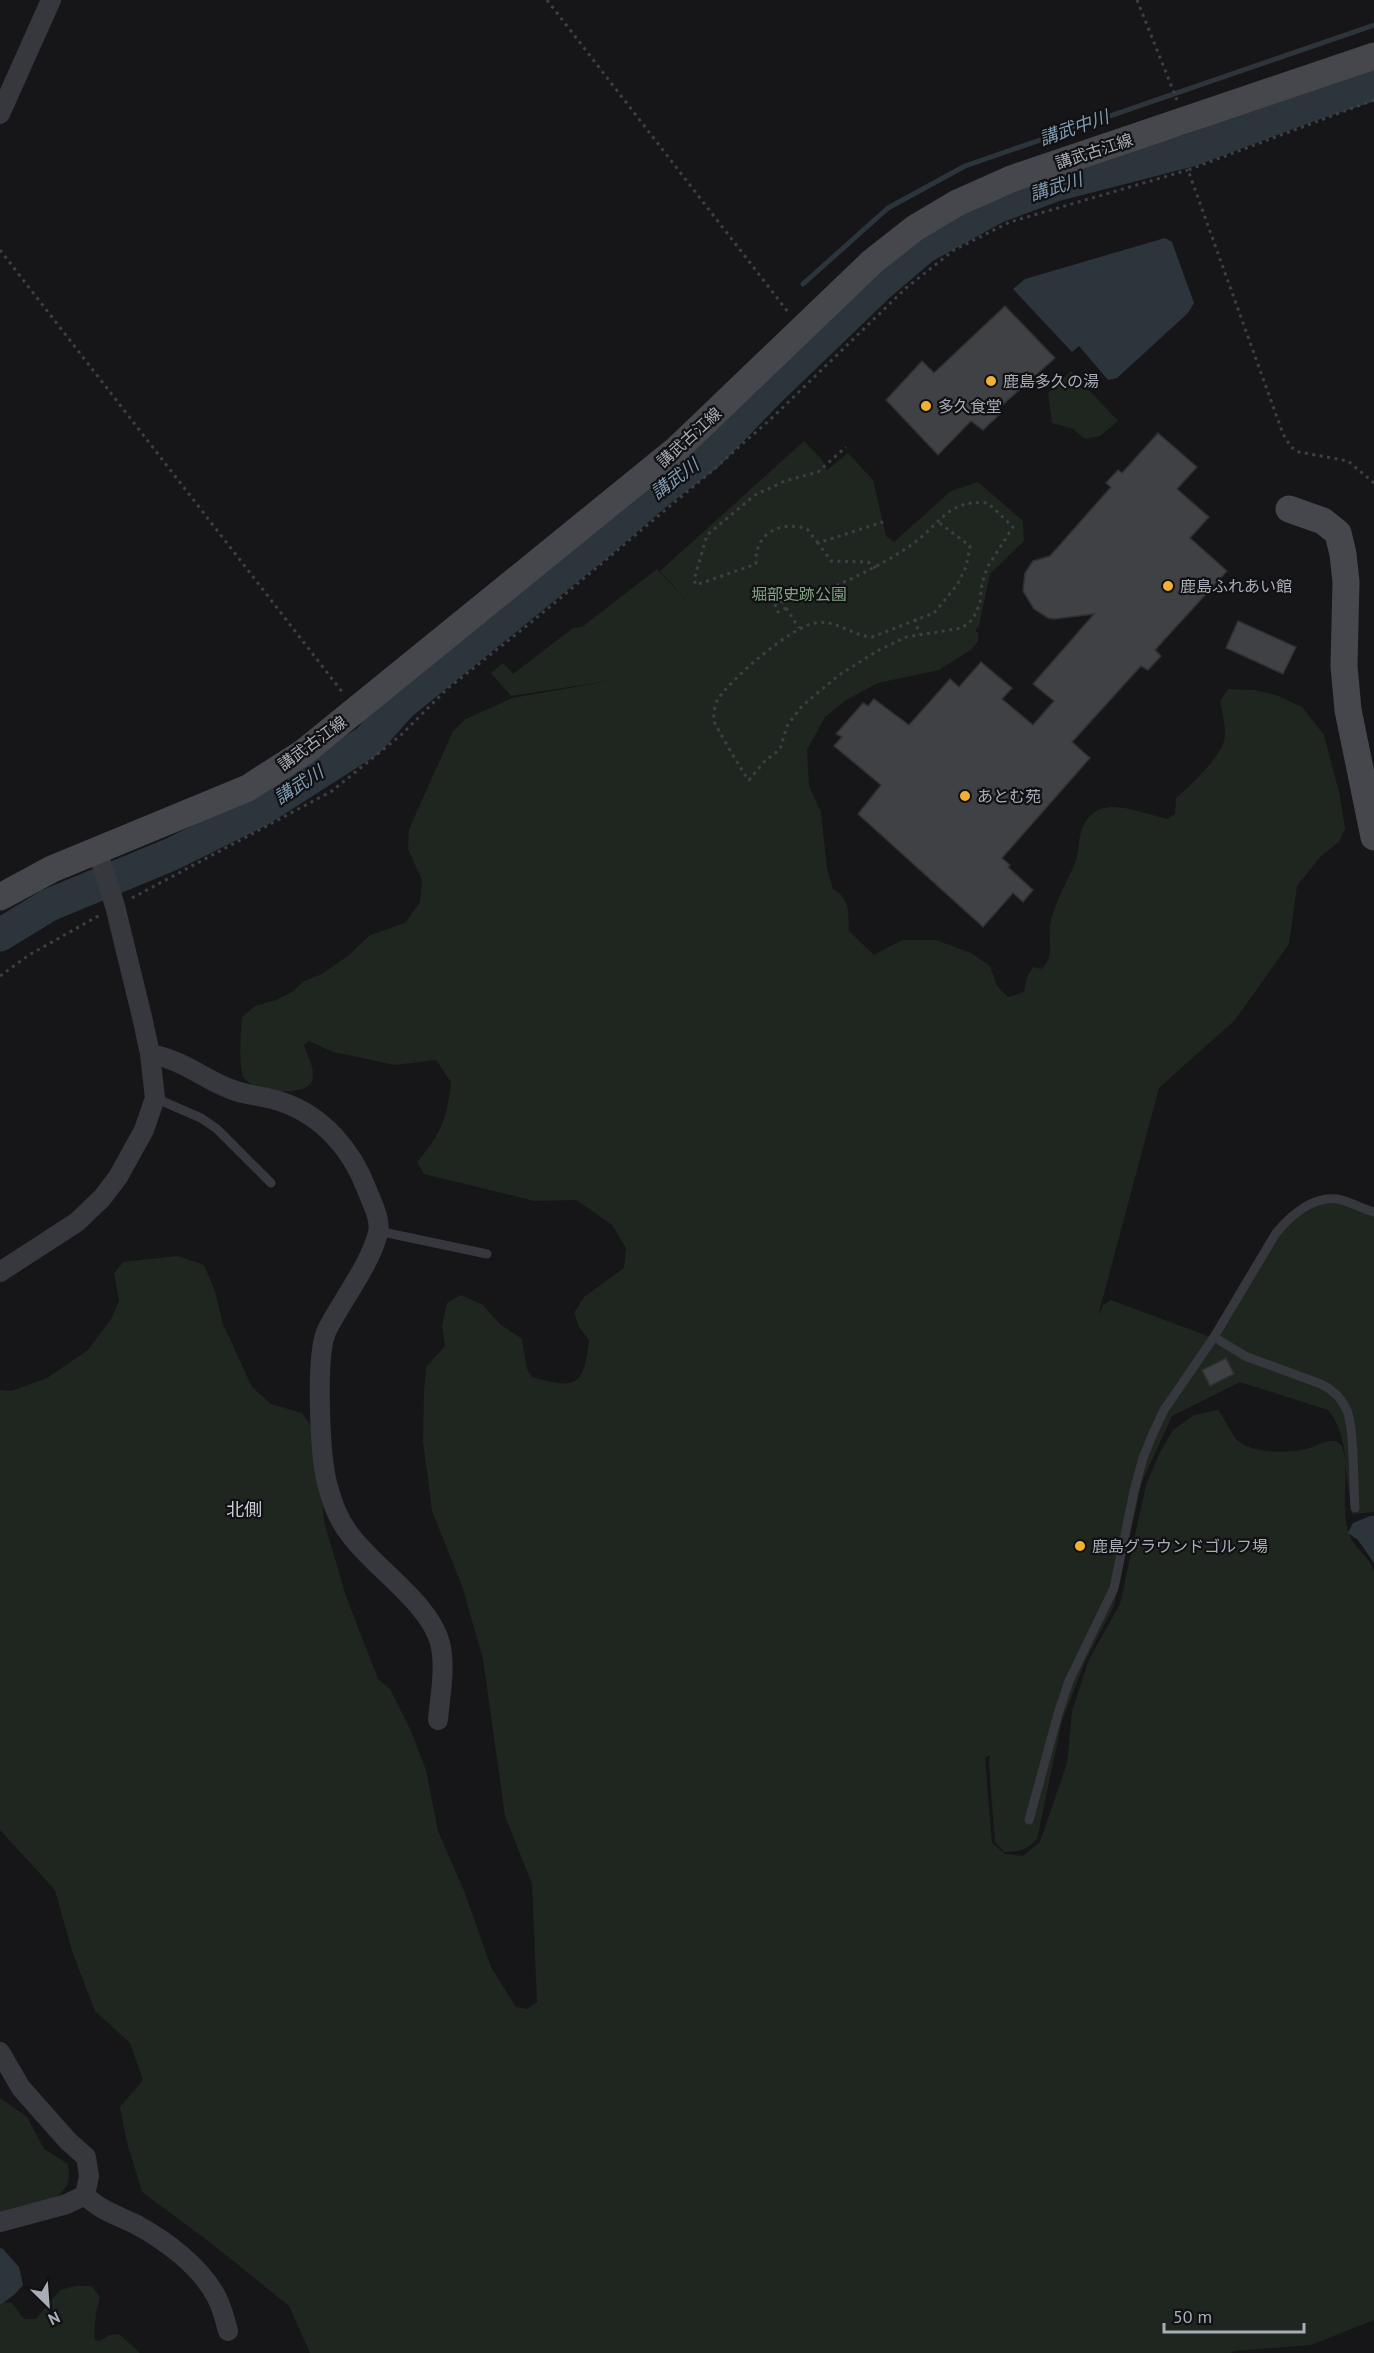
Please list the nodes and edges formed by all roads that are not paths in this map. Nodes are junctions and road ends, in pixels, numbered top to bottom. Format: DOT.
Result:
graph roads {
  1 [pos="51,0"];
  2 [pos="1374,56"];
  3 [pos="0,114"];
  4 [pos="1289,509"];
  5 [pos="1374,837"];
  6 [pos="99,857"];
  7 [pos="0,897"];
  8 [pos="150,1054"];
  9 [pos="155,1098"];
  10 [pos="271,1184"];
  11 [pos="1374,1212"];
  12 [pos="378,1232"];
  13 [pos="487,1254"];
  14 [pos="0,1272"];
  15 [pos="1214,1337"];
  16 [pos="1355,1508"];
  17 [pos="438,1720"];
  18 [pos="1029,1820"];
  19 [pos="0,2052"];
  20 [pos="85,2195"];
  21 [pos="0,2222"];
  22 [pos="228,2331"];
  1 -- 3 [label="street"];
  2 -- 6 [label="main road, 講武古江線"];
  4 -- 5 [label="main road"];
  6 -- 7 [label="main road, 講武古江線"];
  6 -- 8 [label="street"];
  8 -- 9 [label="street"];
  8 -- 12 [label="street"];
  9 -- 10 [label="lane"];
  9 -- 14 [label="street"];
  11 -- 15 [label="lane"];
  12 -- 13 [label="lane"];
  12 -- 17 [label="street"];
  15 -- 16 [label="lane"];
  15 -- 18 [label="lane"];
  19 -- 20 [label="street"];
  20 -- 21 [label="street"];
  20 -- 22 [label="street"];
}
